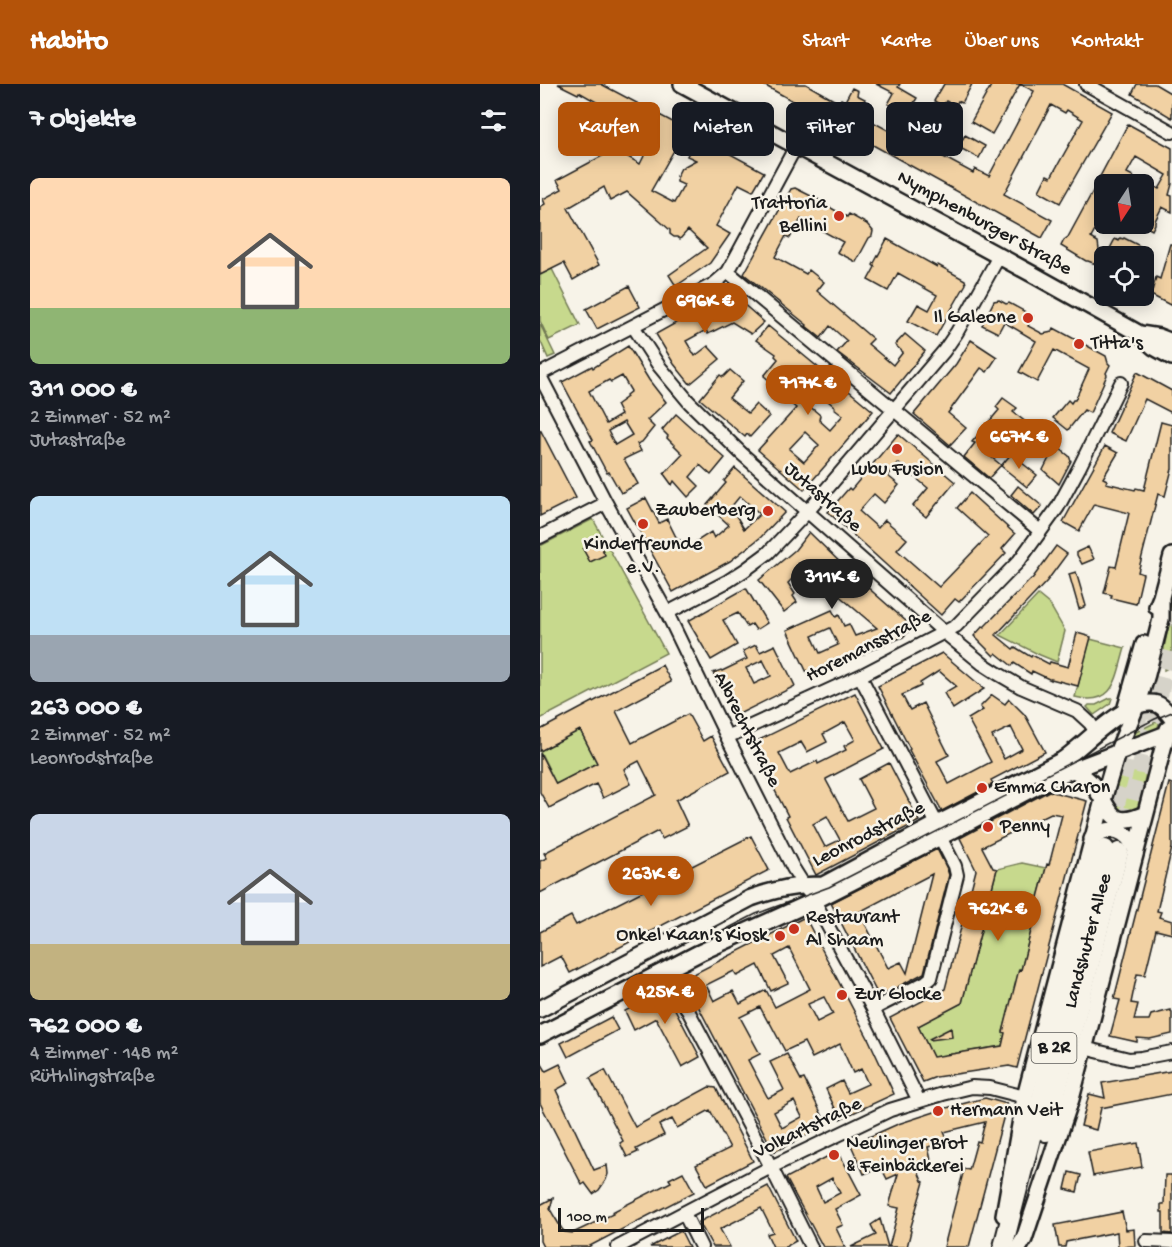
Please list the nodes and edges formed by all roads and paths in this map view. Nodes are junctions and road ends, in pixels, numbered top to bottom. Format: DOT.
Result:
graph roads {
  1 [pos="682,84"];
  2 [pos="1086,84"];
  3 [pos="1172,132"];
  4 [pos="786,141"];
  5 [pos="791,156"];
  6 [pos="814,156"];
  7 [pos="999,256"];
  8 [pos="728,272"];
  9 [pos="633,326"];
  10 [pos="1138,333"];
  11 [pos="1172,342"];
  12 [pos="1172,357"];
  13 [pos="540,375"];
  14 [pos="1121,383"];
  15 [pos="894,411"];
  16 [pos="606,503"];
  17 [pos="808,511"];
  18 [pos="1040,531"];
  19 [pos="540,537"];
  20 [pos="1172,556"];
  21 [pos="667,613"];
  22 [pos="944,632"];
  23 [pos="860,676"];
  24 [pos="1130,709"];
  25 [pos="1171,714"];
  26 [pos="1096,732"];
  27 [pos="1166,734"];
  28 [pos="727,737"];
  29 [pos="1117,753"];
  30 [pos="1073,770"];
  31 [pos="1103,800"];
  32 [pos="1145,814"];
  33 [pos="939,831"];
  34 [pos="1113,848"];
  35 [pos="804,885"];
  36 [pos="814,901"];
  37 [pos="666,969"];
  38 [pos="540,1009"];
  39 [pos="873,1010"];
  40 [pos="540,1035"];
  41 [pos="1084,1048"];
  42 [pos="1172,1052"];
  43 [pos="1025,1097"];
  44 [pos="919,1101"];
  45 [pos="771,1167"];
  46 [pos="684,1213"];
  47 [pos="1146,1241"];
  48 [pos="1172,1242"];
  49 [pos="618,1247"];
  50 [pos="701,1247"];
  51 [pos="811,1247"];
  52 [pos="1003,1247"];
  53 [pos="1017,1247"];
  1 -- 4 [label="main road, Nymphenburger Straße"];
  2 -- 3 [label="street"];
  5 -- 8 [label="street"];
  6 -- 7 [label="main road, Nymphenburger Straße"];
  7 -- 10 [label="main road, Nymphenburger Straße"];
  7 -- 15 [label="street"];
  8 -- 9 [label="street"];
  8 -- 15 [label="street"];
  9 -- 13 [label="street"];
  9 -- 17 [label="street, Jutastraße"];
  10 -- 11 [label="main road, Nymphenburger Straße"];
  10 -- 12 [label="main road, Nymphenburger Straße"];
  13 -- 16 [label="street, Albrechtstraße"];
  14 -- 18 [label="street, Horemansstraße"];
  15 -- 17 [label="street"];
  15 -- 18 [label="street"];
  16 -- 19 [label="street"];
  16 -- 21 [label="street, Albrechtstraße"];
  17 -- 21 [label="street"];
  17 -- 22 [label="street, Jutastraße"];
  18 -- 22 [label="street, Horemansstraße"];
  20 -- 24 [label="main road, Landshuter Allee"];
  21 -- 28 [label="street, Albrechtstraße"];
  22 -- 23 [label="street, Horemansstraße"];
  22 -- 26 [label="street, Jutastraße"];
  23 -- 28 [label="street, Horemansstraße"];
  23 -- 33 [label="street"];
  24 -- 25 [label="main road"];
  24 -- 26 [label="main road, Leonrodstraße"];
  24 -- 29 [label="main road, Landshuter Allee"];
  25 -- 27 [label="main road, Landshuter Allee"];
  26 -- 33 [label="main road, Leonrodstraße"];
  27 -- 29 [label="main road, Leonrodstraße"];
  27 -- 32 [label="main road, Landshuter Allee"];
  28 -- 35 [label="street, Albrechtstraße"];
  29 -- 30 [label="main road, Leonrodstraße"];
  29 -- 31 [label="main road, Landshuter Allee"];
  30 -- 31 [label="main road"];
  30 -- 33 [label="main road, Leonrodstraße"];
  31 -- 32 [label="main road"];
  31 -- 34 [label="main road, Landshuter Allee"];
  32 -- 34 [label="main road, Landshuter Allee"];
  33 -- 35 [label="main road, Leonrodstraße"];
  33 -- 36 [label="main road, Leonrodstraße"];
  33 -- 39 [label="street"];
  34 -- 41 [label="main road, Landshuter Allee"];
  34 -- 43 [label="main road, Landshuter Allee"];
  34 -- 52 [label="highway, Landshuter Allee / B 2R"];
  34 -- 53 [label="highway, Landshuter Allee / B 2R"];
  35 -- 36 [label="street, Albrechtstraße"];
  35 -- 38 [label="main road, Leonrodstraße"];
  36 -- 37 [label="main road, Leonrodstraße"];
  36 -- 39 [label="street, Albrechtstraße"];
  37 -- 40 [label="main road, Leonrodstraße"];
  37 -- 45 [label="street"];
  39 -- 44 [label="street, Albrechtstraße"];
  41 -- 42 [label="street"];
  41 -- 53 [label="main road, Landshuter Allee"];
  43 -- 44 [label="street, Volkartstraße"];
  43 -- 52 [label="main road, Landshuter Allee"];
  44 -- 45 [label="street, Volkartstraße"];
  45 -- 46 [label="street, Volkartstraße"];
  45 -- 51 [label="street"];
  46 -- 49 [label="street, Volkartstraße"];
  46 -- 50 [label="street"];
  47 -- 48 [label="street"];
}
